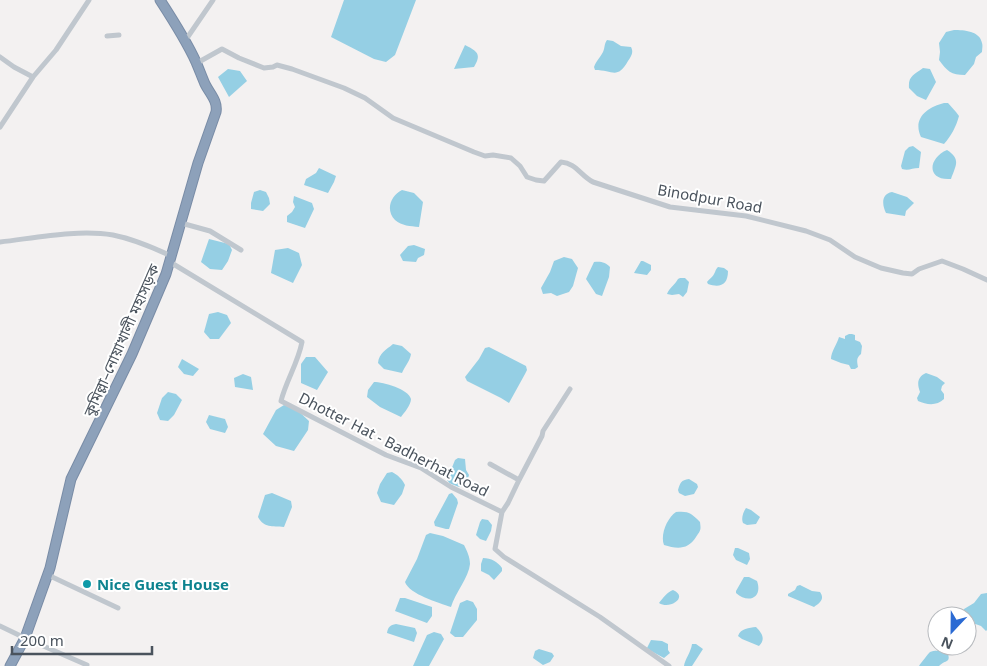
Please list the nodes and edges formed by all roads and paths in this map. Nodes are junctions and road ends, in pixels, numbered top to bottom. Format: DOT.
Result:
graph roads {
  1 [pos="89,0"];
  2 [pos="160,0"];
  3 [pos="214,0"];
  4 [pos="119,35"];
  5 [pos="107,36"];
  6 [pos="185,41"];
  7 [pos="0,57"];
  8 [pos="197,63"];
  9 [pos="34,76"];
  10 [pos="0,127"];
  11 [pos="181,223"];
  12 [pos="0,242"];
  13 [pos="241,250"];
  14 [pos="171,259"];
  15 [pos="987,280"];
  16 [pos="570,389"];
  17 [pos="490,464"];
  18 [pos="519,480"];
  19 [pos="502,512"];
  20 [pos="48,575"];
  21 [pos="118,608"];
  22 [pos="0,626"];
  23 [pos="25,638"];
  24 [pos="87,665"];
  25 [pos="10,666"];
  26 [pos="669,666"];
  1 -- 9 [label="street"];
  2 -- 6 [label="highway, কুমিল্লা–নোয়াখালী মহাসড়ক"];
  3 -- 6 [label="street"];
  4 -- 5 [label="street"];
  6 -- 8 [label="highway, কুমিল্লা–নোয়াখালী মহাসড়ক"];
  7 -- 9 [label="street"];
  8 -- 11 [label="highway, কুমিল্লা–নোয়াখালী মহাসড়ক"];
  8 -- 15 [label="street, Binodpur Road"];
  9 -- 10 [label="street"];
  11 -- 13 [label="street"];
  11 -- 14 [label="highway, কুমিল্লা–নোয়াখালী মহাসড়ক"];
  12 -- 14 [label="street"];
  14 -- 19 [label="street, Dhotter Hat - Badherhat Road"];
  14 -- 20 [label="highway, কুমিল্লা–নোয়াখালী মহাসড়ক"];
  16 -- 18 [label="street"];
  17 -- 18 [label="street"];
  18 -- 19 [label="street"];
  19 -- 26 [label="street"];
  20 -- 21 [label="street"];
  20 -- 23 [label="highway, কুমিল্লা–নোয়াখালী মহাসড়ক"];
  22 -- 23 [label="street"];
  23 -- 24 [label="street"];
  23 -- 25 [label="highway, কুমিল্লা–নোয়াখালী মহাসড়ক"];
}
